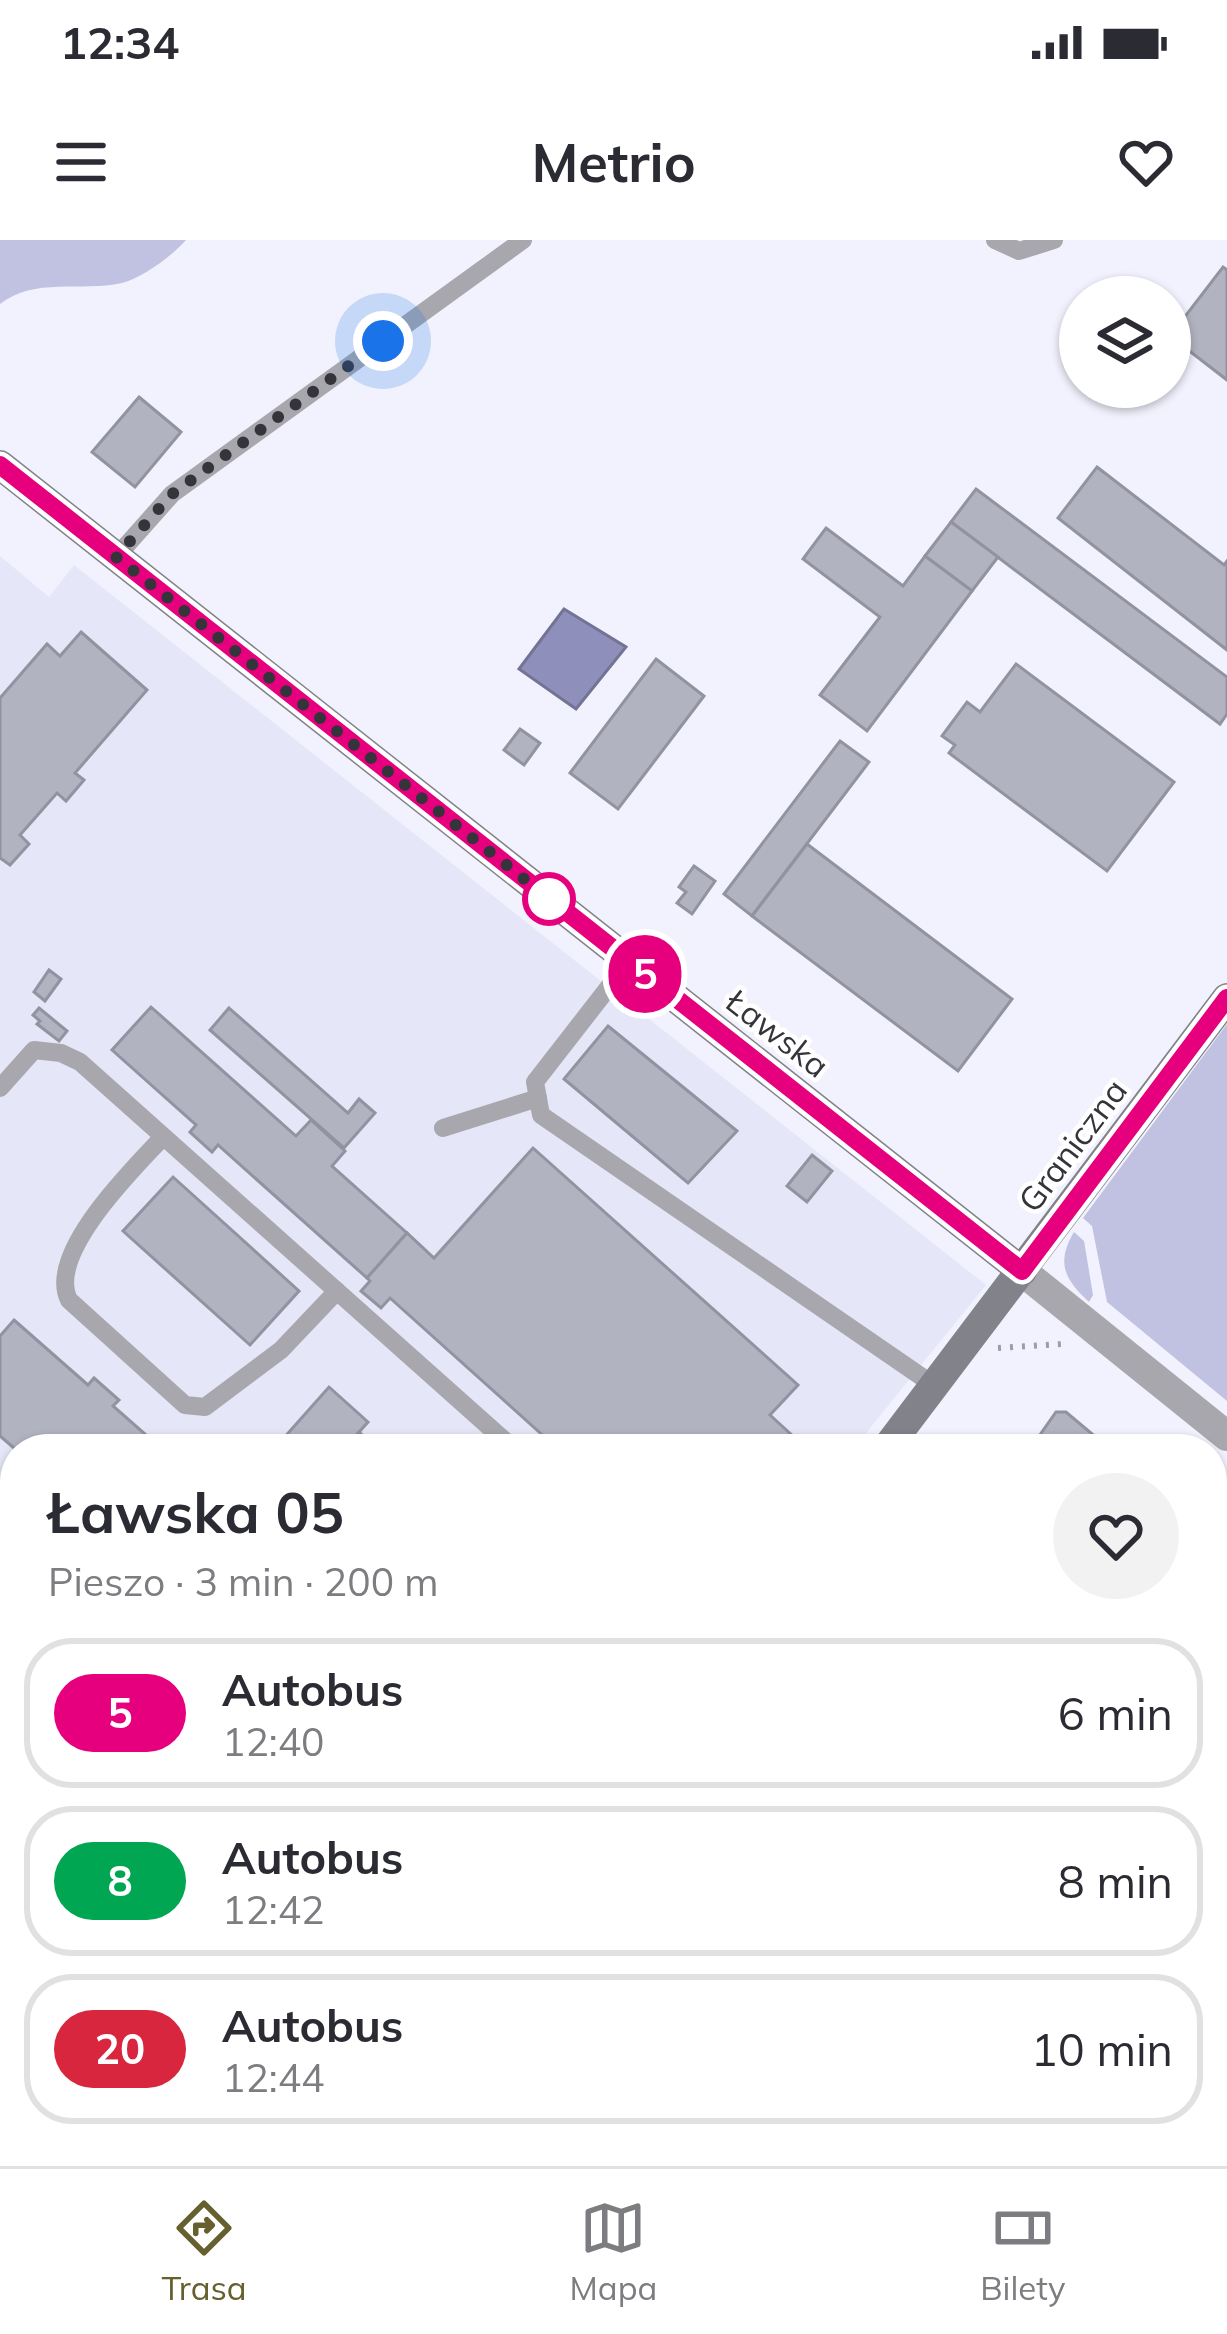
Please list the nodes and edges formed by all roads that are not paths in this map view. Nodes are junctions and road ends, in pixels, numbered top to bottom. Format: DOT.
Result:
graph roads {
  1 [pos="524,240"];
  2 [pos="995,240"];
  3 [pos="1054,240"];
  4 [pos="0,465"];
  5 [pos="116,557"];
  6 [pos="629,962"];
  7 [pos="1227,998"];
  8 [pos="0,1088"];
  9 [pos="538,1098"];
  10 [pos="443,1128"];
  11 [pos="163,1136"];
  12 [pos="1022,1271"];
  13 [pos="337,1291"];
  14 [pos="935,1386"];
  15 [pos="497,1434"];
  16 [pos="898,1434"];
  17 [pos="1225,1434"];
  1 -- 5 [label="lane"];
  2 -- 3 [label="lane"];
  4 -- 5 [label="street, Ławska"];
  5 -- 6 [label="street, Ławska"];
  6 -- 9 [label="lane"];
  6 -- 12 [label="street, Ławska"];
  7 -- 12 [label="street, Graniczna"];
  8 -- 11 [label="lane"];
  9 -- 10 [label="lane"];
  9 -- 14 [label="lane"];
  11 -- 13 [label="lane"];
  11 -- 13 [label="lane"];
  12 -- 14 [label="street, Graniczna"];
  12 -- 17 [label="street, Ławska"];
  13 -- 15 [label="lane"];
  14 -- 16 [label="street, Graniczna"];
}
